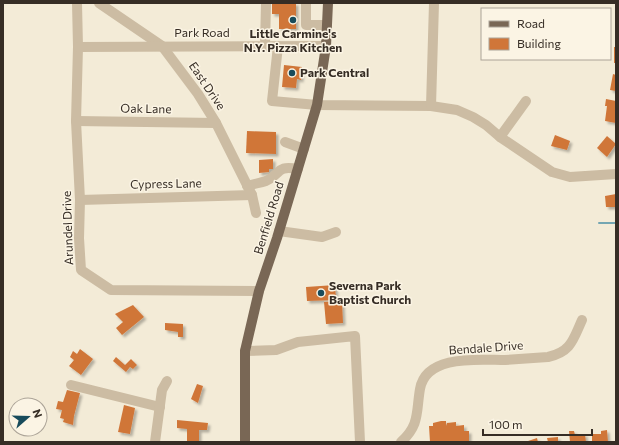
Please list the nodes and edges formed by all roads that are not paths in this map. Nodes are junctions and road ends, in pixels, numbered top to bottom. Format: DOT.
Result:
graph roads {
  1 [pos="77,3"];
  2 [pos="98,3"];
  3 [pos="266,3"];
  4 [pos="306,3"];
  5 [pos="328,3"];
  6 [pos="434,3"];
  7 [pos="327,25"];
  8 [pos="162,46"];
  9 [pos="265,46"];
  10 [pos="278,46"];
  11 [pos="326,46"];
  12 [pos="78,47"];
  13 [pos="526,101"];
  14 [pos="317,105"];
  15 [pos="432,106"];
  16 [pos="76,121"];
  17 [pos="216,122"];
  18 [pos="500,137"];
  19 [pos="285,142"];
  20 [pos="304,149"];
  21 [pos="298,169"];
  22 [pos="616,174"];
  23 [pos="249,191"];
  24 [pos="80,200"];
  25 [pos="256,212"];
  26 [pos="279,231"];
  27 [pos="336,232"];
  28 [pos="258,291"];
  29 [pos="582,320"];
  30 [pos="245,351"];
  31 [pos="167,381"];
  32 [pos="71,385"];
  33 [pos="160,407"];
  34 [pos="155,442"];
  35 [pos="245,442"];
  36 [pos="360,442"];
  37 [pos="401,442"];
  1 -- 12 [label="street, Arundel Drive"];
  2 -- 8 [label="street, East Drive"];
  3 -- 9 [label="street"];
  4 -- 7 [label="street"];
  5 -- 7 [label="main road, Benfield Road"];
  6 -- 15 [label="street"];
  7 -- 11 [label="main road, Benfield Road"];
  8 -- 9 [label="street, Park Road"];
  8 -- 12 [label="street, Park Road"];
  8 -- 17 [label="street, East Drive"];
  9 -- 10 [label="street, Park Road"];
  10 -- 11 [label="street, Park Road"];
  10 -- 14 [label="street"];
  11 -- 14 [label="main road, Benfield Road"];
  12 -- 16 [label="street, Arundel Drive"];
  13 -- 18 [label="street"];
  14 -- 15 [label="street"];
  14 -- 20 [label="main road, Benfield Road"];
  15 -- 18 [label="street"];
  16 -- 17 [label="street, Oak Lane"];
  16 -- 24 [label="street, Arundel Drive"];
  17 -- 23 [label="street, East Drive"];
  18 -- 22 [label="street"];
  19 -- 20 [label="street"];
  20 -- 21 [label="main road, Benfield Road"];
  21 -- 23 [label="street, Cypress Lane"];
  21 -- 26 [label="main road, Benfield Road"];
  23 -- 24 [label="street, Cypress Lane"];
  23 -- 25 [label="street, East Drive"];
  24 -- 28 [label="street, Arundel Drive"];
  26 -- 27 [label="street"];
  26 -- 28 [label="main road, Benfield Road"];
  28 -- 30 [label="main road, Benfield Road"];
  29 -- 37 [label="street, Bendale Drive"];
  30 -- 35 [label="main road, Benfield Road"];
  30 -- 36 [label="street"];
  31 -- 33 [label="street"];
  32 -- 33 [label="street"];
  33 -- 34 [label="street"];
}
